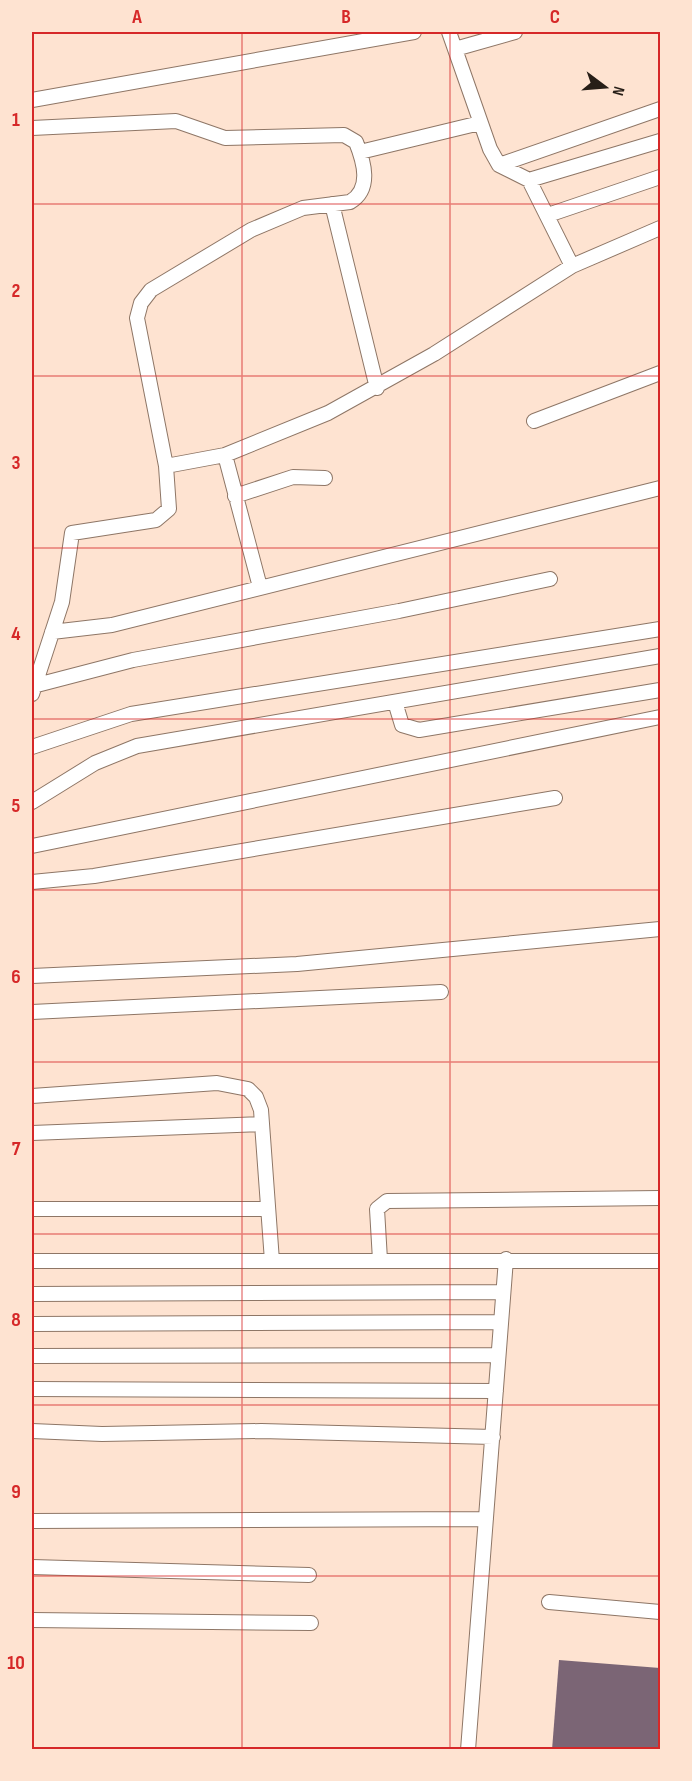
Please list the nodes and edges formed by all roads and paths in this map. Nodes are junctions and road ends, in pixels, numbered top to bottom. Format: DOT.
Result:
graph roads {
  1 [pos="414,32"];
  2 [pos="449,32"];
  3 [pos="515,32"];
  4 [pos="455,49"];
  5 [pos="32,100"];
  6 [pos="660,109"];
  7 [pos="480,123"];
  8 [pos="32,128"];
  9 [pos="660,141"];
  10 [pos="360,152"];
  11 [pos="499,165"];
  12 [pos="660,177"];
  13 [pos="530,180"];
  14 [pos="332,204"];
  15 [pos="548,215"];
  16 [pos="660,228"];
  17 [pos="572,266"];
  18 [pos="660,374"];
  19 [pos="377,388"];
  20 [pos="534,421"];
  21 [pos="225,455"];
  22 [pos="166,466"];
  23 [pos="326,478"];
  24 [pos="660,488"];
  25 [pos="236,496"];
  26 [pos="550,579"];
  27 [pos="260,587"];
  28 [pos="660,629"];
  29 [pos="52,632"];
  30 [pos="660,656"];
  31 [pos="32,690"];
  32 [pos="660,690"];
  33 [pos="395,702"];
  34 [pos="660,717"];
  35 [pos="32,747"];
  36 [pos="555,798"];
  37 [pos="32,802"];
  38 [pos="32,846"];
  39 [pos="32,882"];
  40 [pos="660,929"];
  41 [pos="32,976"];
  42 [pos="441,992"];
  43 [pos="32,1012"];
  44 [pos="32,1096"];
  45 [pos="262,1124"];
  46 [pos="32,1134"];
  47 [pos="660,1198"];
  48 [pos="32,1209"];
  49 [pos="268,1209"];
  50 [pos="506,1259"];
  51 [pos="380,1260"];
  52 [pos="32,1261"];
  53 [pos="272,1261"];
  54 [pos="660,1261"];
  55 [pos="503,1292"];
  56 [pos="32,1294"];
  57 [pos="501,1322"];
  58 [pos="32,1324"];
  59 [pos="498,1355"];
  60 [pos="32,1356"];
  61 [pos="32,1389"];
  62 [pos="496,1391"];
  63 [pos="32,1431"];
  64 [pos="494,1437"];
  65 [pos="486,1519"];
  66 [pos="32,1521"];
  67 [pos="32,1567"];
  68 [pos="309,1575"];
  69 [pos="549,1602"];
  70 [pos="660,1612"];
  71 [pos="32,1620"];
  72 [pos="311,1623"];
  73 [pos="468,1749"];
  1 -- 5 [label="street"];
  2 -- 4 [label="street"];
  3 -- 4 [label="street"];
  4 -- 7 [label="street"];
  6 -- 11 [label="street"];
  7 -- 10 [label="street"];
  7 -- 11 [label="street"];
  8 -- 10 [label="street"];
  9 -- 13 [label="street"];
  10 -- 14 [label="street"];
  11 -- 13 [label="street"];
  12 -- 15 [label="street"];
  13 -- 15 [label="street"];
  14 -- 19 [label="street"];
  14 -- 22 [label="street"];
  15 -- 17 [label="street"];
  16 -- 17 [label="street"];
  17 -- 19 [label="street"];
  18 -- 20 [label="street"];
  19 -- 21 [label="street"];
  21 -- 22 [label="street"];
  21 -- 25 [label="street"];
  22 -- 29 [label="street"];
  23 -- 25 [label="street"];
  24 -- 27 [label="street"];
  25 -- 27 [label="street"];
  26 -- 31 [label="street"];
  27 -- 29 [label="street"];
  28 -- 35 [label="street"];
  29 -- 31 [label="street"];
  30 -- 33 [label="street"];
  32 -- 33 [label="street"];
  33 -- 37 [label="street"];
  34 -- 38 [label="street"];
  36 -- 39 [label="street"];
  40 -- 41 [label="street"];
  42 -- 43 [label="street"];
  44 -- 45 [label="street"];
  45 -- 46 [label="street"];
  45 -- 49 [label="street"];
  47 -- 51 [label="street"];
  48 -- 49 [label="street"];
  49 -- 53 [label="street"];
  50 -- 51 [label="street"];
  50 -- 54 [label="street"];
  50 -- 55 [label="street"];
  51 -- 53 [label="street"];
  52 -- 53 [label="street"];
  55 -- 56 [label="street"];
  55 -- 57 [label="street"];
  57 -- 58 [label="street"];
  57 -- 59 [label="street"];
  59 -- 60 [label="street"];
  59 -- 62 [label="street"];
  61 -- 62 [label="street"];
  62 -- 64 [label="street"];
  63 -- 64 [label="street"];
  64 -- 65 [label="street"];
  65 -- 66 [label="street"];
  65 -- 73 [label="street"];
  67 -- 68 [label="street"];
  69 -- 70 [label="street"];
  71 -- 72 [label="street"];
}
